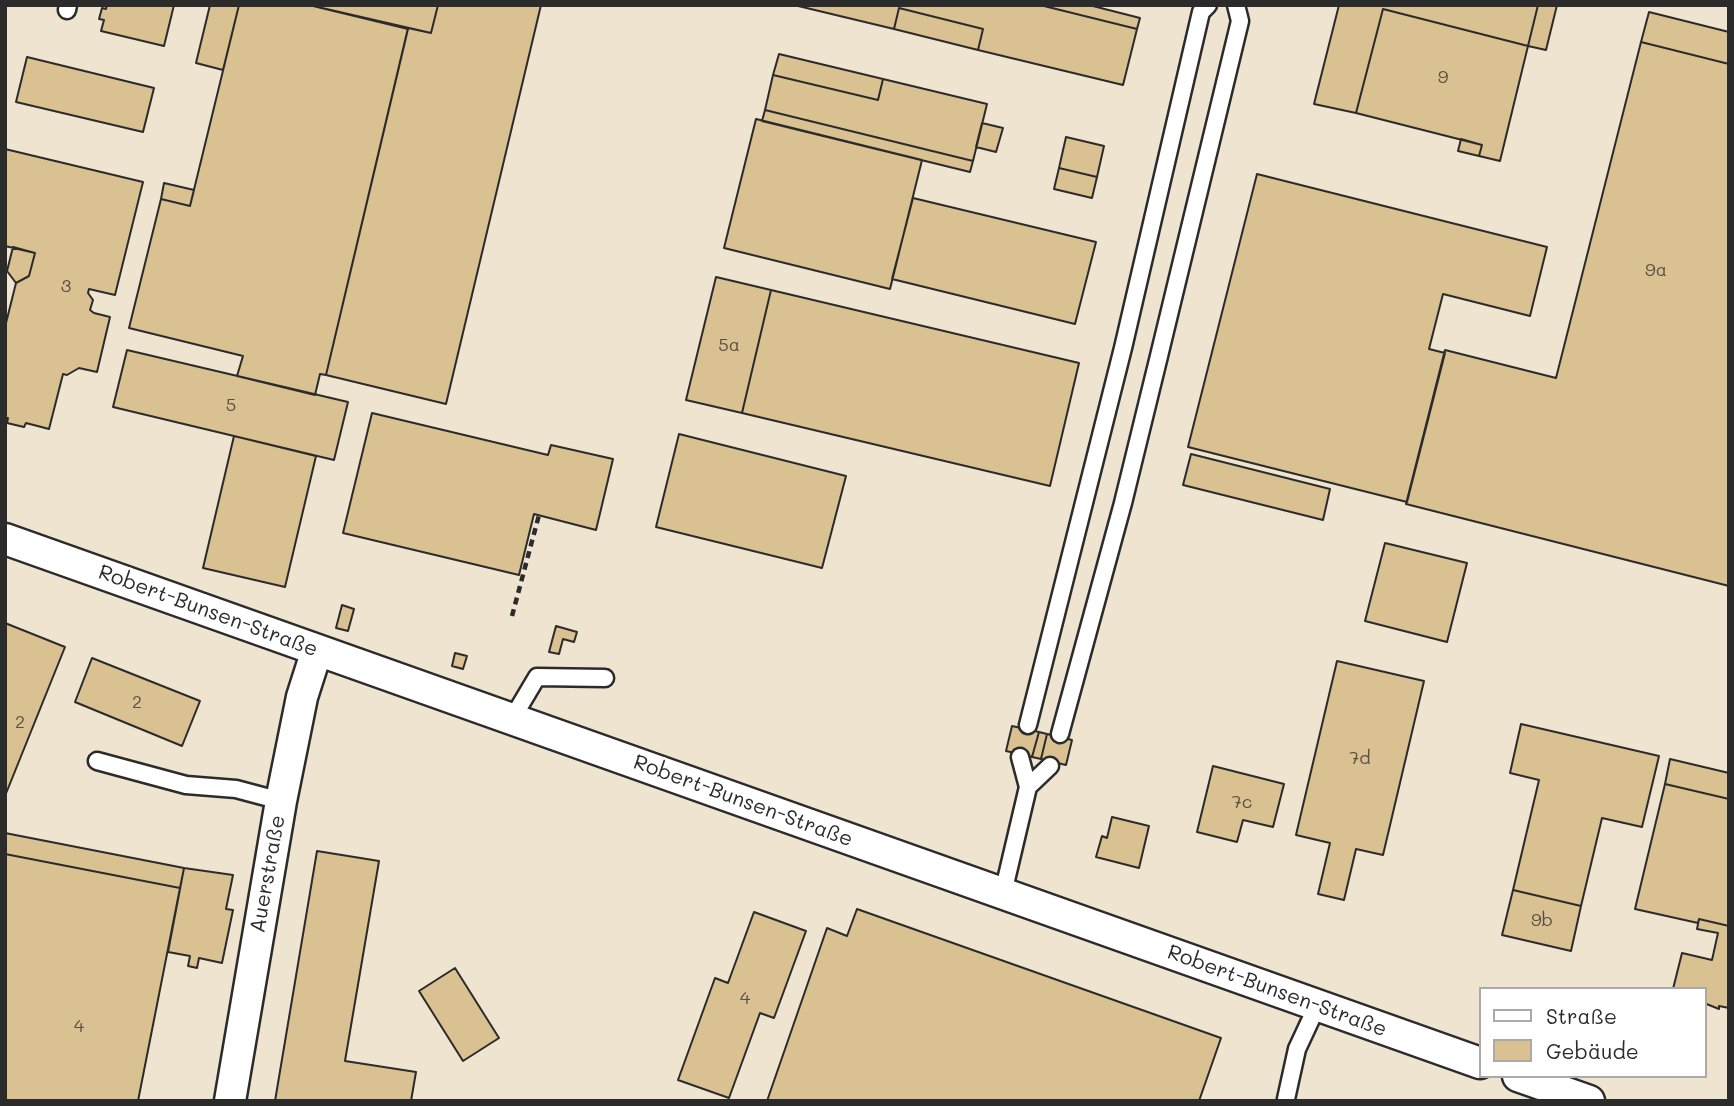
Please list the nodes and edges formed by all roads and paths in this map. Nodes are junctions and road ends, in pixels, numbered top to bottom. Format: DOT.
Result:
graph roads {
  1 [pos="1208,5"];
  2 [pos="1236,5"];
  3 [pos="539,515"];
  4 [pos="5,539"];
  5 [pos="512,616"];
  6 [pos="317,650"];
  7 [pos="604,678"];
  8 [pos="512,719"];
  9 [pos="1028,725"];
  10 [pos="1060,734"];
  11 [pos="1020,758"];
  12 [pos="97,761"];
  13 [pos="1051,766"];
  14 [pos="1028,787"];
  15 [pos="281,801"];
  16 [pos="1003,893"];
  17 [pos="1318,1004"];
  18 [pos="1478,1062"];
  19 [pos="1524,1078"];
  20 [pos="1286,1099"];
  21 [pos="230,1101"];
  22 [pos="1589,1101"];
  1 -- 9 [label="lane"];
  2 -- 10 [label="lane"];
  3 -- 5 [label="path"];
  4 -- 6 [label="street, Robert-Bunsen-Straße"];
  6 -- 8 [label="street, Robert-Bunsen-Straße"];
  6 -- 15 [label="street, Auerstraße"];
  7 -- 8 [label="lane"];
  8 -- 16 [label="street, Robert-Bunsen-Straße"];
  11 -- 14 [label="lane"];
  12 -- 15 [label="lane"];
  13 -- 14 [label="lane"];
  14 -- 16 [label="lane"];
  15 -- 21 [label="street, Auerstraße"];
  16 -- 17 [label="street, Robert-Bunsen-Straße"];
  17 -- 18 [label="street, Robert-Bunsen-Straße"];
  17 -- 20 [label="lane"];
  19 -- 22 [label="street"];
}
